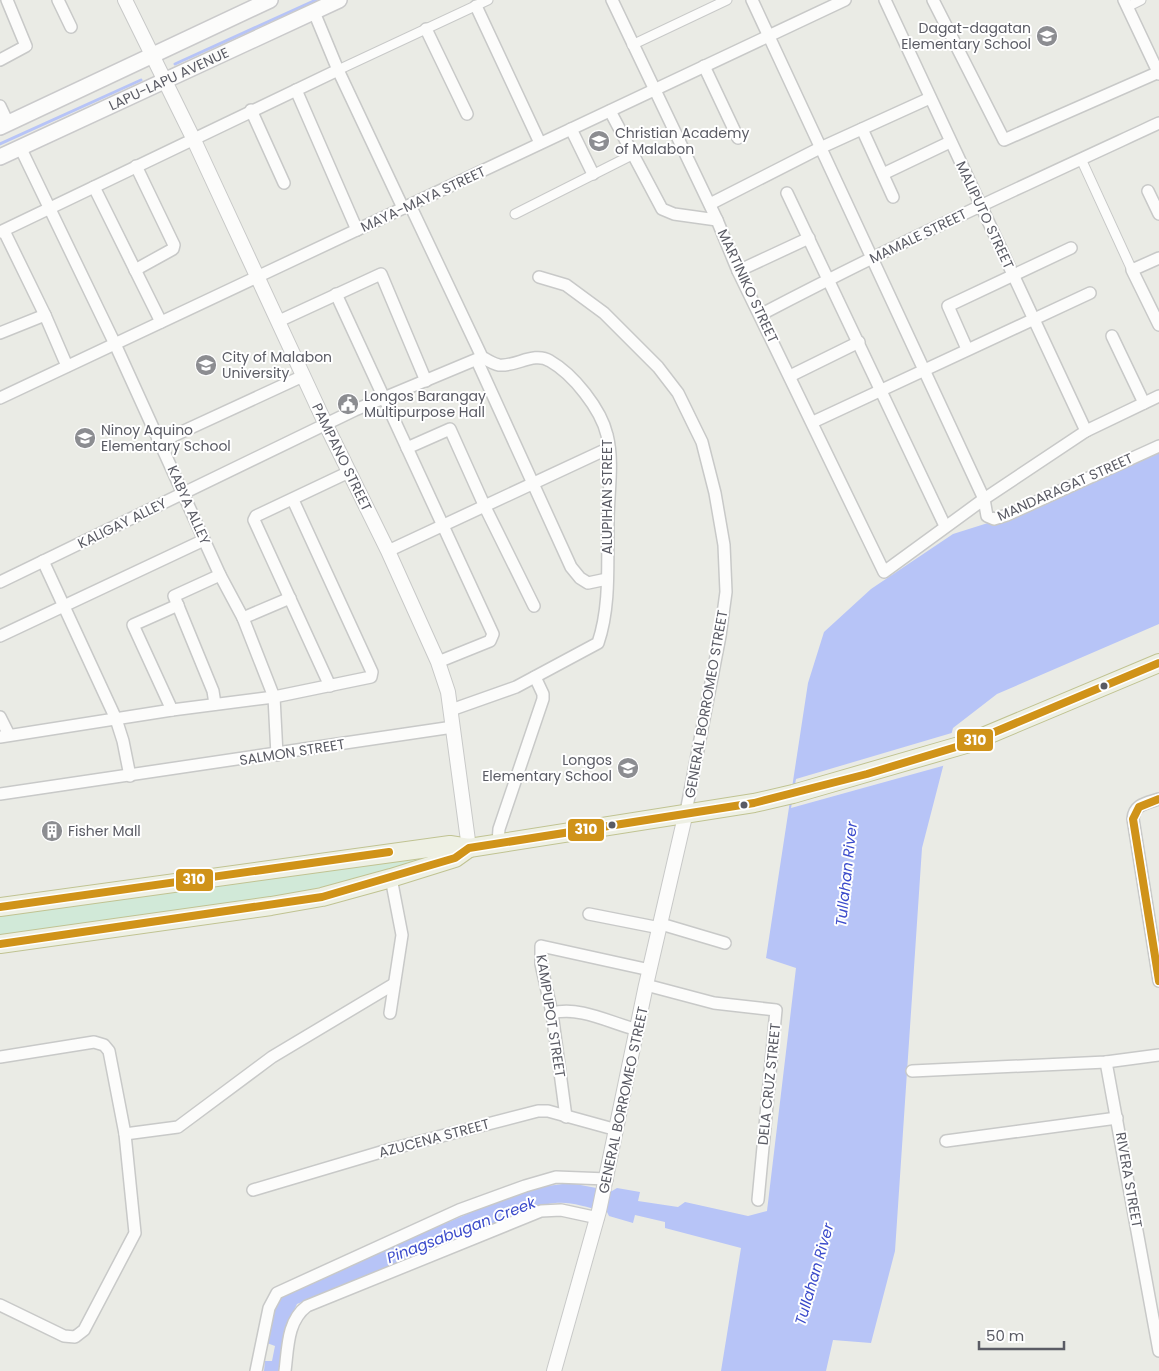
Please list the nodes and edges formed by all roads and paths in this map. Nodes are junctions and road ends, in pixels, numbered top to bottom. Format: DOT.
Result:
graph roads {
  1 [pos="7,0"];
  2 [pos="58,0"];
  3 [pos="125,0"];
  4 [pos="270,0"];
  5 [pos="339,0"];
  6 [pos="488,0"];
  7 [pos="612,0"];
  8 [pos="726,0"];
  9 [pos="752,0"];
  10 [pos="845,0"];
  11 [pos="885,0"];
  12 [pos="933,0"];
  13 [pos="1141,0"];
  14 [pos="474,3"];
  15 [pos="1126,4"];
  16 [pos="314,12"];
  17 [pos="72,27"];
  18 [pos="426,29"];
  19 [pos="768,36"];
  20 [pos="632,45"];
  21 [pos="152,57"];
  22 [pos="0,60"];
  23 [pos="704,66"];
  24 [pos="338,70"];
  25 [pos="1159,73"];
  26 [pos="164,81"];
  27 [pos="296,90"];
  28 [pos="654,90"];
  29 [pos="930,98"];
  30 [pos="0,106"];
  31 [pos="252,110"];
  32 [pos="610,111"];
  33 [pos="467,114"];
  34 [pos="1159,123"];
  35 [pos="4,125"];
  36 [pos="571,129"];
  37 [pos="862,129"];
  38 [pos="193,138"];
  39 [pos="738,138"];
  40 [pos="950,142"];
  41 [pos="540,143"];
  42 [pos="20,147"];
  43 [pos="820,148"];
  44 [pos="632,154"];
  45 [pos="0,157"];
  46 [pos="1081,159"];
  47 [pos="136,166"];
  48 [pos="593,174"];
  49 [pos="883,174"];
  50 [pos="284,183"];
  51 [pos="94,187"];
  52 [pos="1148,191"];
  53 [pos="787,193"];
  54 [pos="893,197"];
  55 [pos="710,204"];
  56 [pos="980,205"];
  57 [pos="407,206"];
  58 [pos="51,208"];
  59 [pos="1158,210"];
  60 [pos="515,214"];
  61 [pos="717,220"];
  62 [pos="357,230"];
  63 [pos="2,231"];
  64 [pos="809,238"];
  65 [pos="1072,248"];
  66 [pos="871,258"];
  67 [pos="1159,258"];
  68 [pos="135,270"];
  69 [pos="1132,270"];
  70 [pos="738,271"];
  71 [pos="1014,275"];
  72 [pos="258,276"];
  73 [pos="539,277"];
  74 [pos="828,279"];
  75 [pos="1090,293"];
  76 [pos="336,294"];
  77 [pos="45,315"];
  78 [pos="760,315"];
  79 [pos="1034,318"];
  80 [pos="1158,320"];
  81 [pos="279,321"];
  82 [pos="161,322"];
  83 [pos="0,333"];
  84 [pos="1112,336"];
  85 [pos="859,342"];
  86 [pos="115,344"];
  87 [pos="967,349"];
  88 [pos="480,358"];
  89 [pos="67,366"];
  90 [pos="924,370"];
  91 [pos="303,376"];
  92 [pos="790,376"];
  93 [pos="426,381"];
  94 [pos="882,390"];
  95 [pos="1159,396"];
  96 [pos="0,398"];
  97 [pos="384,400"];
  98 [pos="1144,403"];
  99 [pos="813,422"];
  100 [pos="326,425"];
  101 [pos="1086,431"];
  102 [pos="160,442"];
  103 [pos="1159,446"];
  104 [pos="407,448"];
  105 [pos="609,448"];
  106 [pos="349,472"];
  107 [pos="533,484"];
  108 [pos="183,494"];
  109 [pos="984,499"];
  110 [pos="293,500"];
  111 [pos="485,507"];
  112 [pos="443,525"];
  113 [pos="945,526"];
  114 [pos="204,540"];
  115 [pos="388,551"];
  116 [pos="43,561"];
  117 [pos="884,572"];
  118 [pos="220,575"];
  119 [pos="607,579"];
  120 [pos="0,582"];
  121 [pos="290,598"];
  122 [pos="64,605"];
  123 [pos="178,605"];
  124 [pos="534,606"];
  125 [pos="243,618"];
  126 [pos="0,636"];
  127 [pos="438,662"];
  128 [pos="1159,663"];
  129 [pos="535,677"];
  130 [pos="330,686"];
  131 [pos="274,697"];
  132 [pos="215,704"];
  133 [pos="172,710"];
  134 [pos="451,710"];
  135 [pos="0,717"];
  136 [pos="116,719"];
  137 [pos="453,727"];
  138 [pos="4,736"];
  139 [pos="277,755"];
  140 [pos="130,776"];
  141 [pos="0,794"];
  142 [pos="1159,799"];
  143 [pos="686,812"];
  144 [pos="498,843"];
  145 [pos="469,848"];
  146 [pos="390,878"];
  147 [pos="0,906"];
  148 [pos="589,914"];
  149 [pos="660,926"];
  150 [pos="725,943"];
  151 [pos="0,944"];
  152 [pos="650,970"];
  153 [pos="1159,981"];
  154 [pos="394,984"];
  155 [pos="646,985"];
  156 [pos="390,1013"];
  157 [pos="552,1013"];
  158 [pos="638,1030"];
  159 [pos="1159,1055"];
  160 [pos="0,1058"];
  161 [pos="1106,1062"];
  162 [pos="912,1071"];
  163 [pos="566,1117"];
  164 [pos="1118,1118"];
  165 [pos="617,1130"];
  166 [pos="125,1134"];
  167 [pos="946,1141"];
  168 [pos="605,1185"];
  169 [pos="253,1190"];
  170 [pos="758,1200"];
  171 [pos="599,1214"];
  172 [pos="0,1305"];
  173 [pos="1159,1351"];
  174 [pos="256,1371"];
  175 [pos="286,1371"];
  176 [pos="554,1371"];
  1 -- 22 [label="street"];
  2 -- 17 [label="street"];
  3 -- 21 [label="street, PAMPANO STREET"];
  4 -- 21 [label="main road, LAPU-LAPU AVENUE"];
  5 -- 16 [label="main road, LAPU-LAPU AVENUE"];
  6 -- 14 [label="street"];
  7 -- 20 [label="street, MARTINIKO STREET"];
  8 -- 20 [label="street"];
  9 -- 19 [label="street"];
  10 -- 19 [label="street, MAYA-MAYA STREET"];
  11 -- 29 [label="street, MALIPUTO STREET"];
  12 -- 25 [label="street"];
  13 -- 15 [label="street"];
  14 -- 18 [label="street"];
  14 -- 41 [label="street"];
  15 -- 25 [label="street"];
  16 -- 24 [label="street"];
  16 -- 26 [label="main road, LAPU-LAPU AVENUE"];
  18 -- 24 [label="street"];
  18 -- 33 [label="street"];
  19 -- 23 [label="street, MAYA-MAYA STREET"];
  19 -- 43 [label="street"];
  20 -- 28 [label="street, MARTINIKO STREET"];
  21 -- 26 [label="street, PAMPANO STREET"];
  21 -- 35 [label="main road, LAPU-LAPU AVENUE"];
  23 -- 28 [label="street, MAYA-MAYA STREET"];
  23 -- 39 [label="street"];
  24 -- 27 [label="street"];
  24 -- 57 [label="street"];
  26 -- 38 [label="street, PAMPANO STREET"];
  26 -- 42 [label="main road, LAPU-LAPU AVENUE"];
  27 -- 31 [label="street"];
  27 -- 62 [label="street"];
  28 -- 32 [label="street, MAYA-MAYA STREET"];
  28 -- 55 [label="street, MARTINIKO STREET"];
  29 -- 37 [label="street"];
  29 -- 40 [label="street, MALIPUTO STREET"];
  30 -- 35 [label="street"];
  31 -- 38 [label="street"];
  31 -- 50 [label="street"];
  32 -- 36 [label="street, MAYA-MAYA STREET"];
  32 -- 44 [label="street"];
  34 -- 46 [label="street, MAMALE STREET"];
  36 -- 41 [label="street, MAYA-MAYA STREET"];
  36 -- 48 [label="street"];
  37 -- 43 [label="street"];
  37 -- 49 [label="street"];
  38 -- 47 [label="street"];
  38 -- 72 [label="street, PAMPANO STREET"];
  40 -- 49 [label="street"];
  40 -- 56 [label="street, MALIPUTO STREET"];
  41 -- 57 [label="street, MAYA-MAYA STREET"];
  42 -- 45 [label="main road, LAPU-LAPU AVENUE"];
  42 -- 58 [label="street, KABYA ALLEY"];
  43 -- 55 [label="street"];
  43 -- 66 [label="street"];
  44 -- 48 [label="street"];
  44 -- 61 [label="street"];
  46 -- 56 [label="street, MAMALE STREET"];
  46 -- 69 [label="street"];
  47 -- 51 [label="street"];
  47 -- 68 [label="street"];
  48 -- 60 [label="street"];
  49 -- 54 [label="street"];
  51 -- 58 [label="street"];
  51 -- 68 [label="street"];
  52 -- 59 [label="street"];
  53 -- 64 [label="street"];
  55 -- 61 [label="street, MARTINIKO STREET"];
  56 -- 66 [label="street, MAMALE STREET"];
  56 -- 71 [label="street, MALIPUTO STREET"];
  57 -- 62 [label="street, MAYA-MAYA STREET"];
  57 -- 88 [label="street"];
  58 -- 63 [label="street"];
  58 -- 86 [label="street, KABYA ALLEY"];
  61 -- 70 [label="street, MARTINIKO STREET"];
  62 -- 72 [label="street, MAYA-MAYA STREET"];
  63 -- 77 [label="street"];
  64 -- 70 [label="street"];
  64 -- 74 [label="street"];
  65 -- 71 [label="street"];
  66 -- 74 [label="street, MAMALE STREET"];
  66 -- 90 [label="street"];
  67 -- 69 [label="street"];
  68 -- 82 [label="street"];
  69 -- 80 [label="street"];
  70 -- 78 [label="street, MARTINIKO STREET"];
  71 -- 79 [label="street, MALIPUTO STREET"];
  71 -- 87 [label="street"];
  72 -- 81 [label="street, PAMPANO STREET"];
  72 -- 82 [label="street, MAYA-MAYA STREET"];
  73 -- 143 [label="street, GENERAL BORROMEO STREET"];
  74 -- 78 [label="street, MAMALE STREET"];
  74 -- 85 [label="street"];
  75 -- 79 [label="street"];
  76 -- 81 [label="street"];
  76 -- 93 [label="street"];
  76 -- 97 [label="street"];
  77 -- 83 [label="street"];
  77 -- 89 [label="street"];
  78 -- 92 [label="street, MARTINIKO STREET"];
  79 -- 87 [label="street"];
  79 -- 101 [label="street, MALIPUTO STREET"];
  81 -- 91 [label="street, PAMPANO STREET"];
  82 -- 86 [label="street, MAYA-MAYA STREET"];
  84 -- 98 [label="street"];
  85 -- 92 [label="street"];
  85 -- 94 [label="street"];
  86 -- 89 [label="street, MAYA-MAYA STREET"];
  86 -- 102 [label="street, KABYA ALLEY"];
  87 -- 90 [label="street"];
  88 -- 93 [label="street, KALIGAY ALLEY"];
  88 -- 105 [label="street, ALUPIHAN STREET"];
  88 -- 107 [label="street"];
  89 -- 96 [label="street, MAYA-MAYA STREET"];
  90 -- 94 [label="street"];
  90 -- 109 [label="street"];
  91 -- 100 [label="street, PAMPANO STREET"];
  91 -- 102 [label="street"];
  92 -- 99 [label="street, MARTINIKO STREET"];
  93 -- 97 [label="street, KALIGAY ALLEY"];
  94 -- 99 [label="street"];
  94 -- 113 [label="street"];
  95 -- 98 [label="street, MANDARAGAT STREET"];
  97 -- 100 [label="street, KALIGAY ALLEY"];
  97 -- 104 [label="street"];
  98 -- 101 [label="street, MANDARAGAT STREET"];
  99 -- 117 [label="street, MARTINIKO STREET"];
  100 -- 106 [label="street, PAMPANO STREET"];
  100 -- 108 [label="street, KALIGAY ALLEY"];
  101 -- 109 [label="street, MANDARAGAT STREET"];
  102 -- 108 [label="street, KABYA ALLEY"];
  103 -- 109 [label="street, MANDARAGAT STREET"];
  104 -- 111 [label="street"];
  104 -- 112 [label="street"];
  105 -- 107 [label="street"];
  105 -- 119 [label="street, ALUPIHAN STREET"];
  106 -- 110 [label="street"];
  106 -- 115 [label="street, PAMPANO STREET"];
  107 -- 111 [label="street"];
  107 -- 119 [label="street"];
  108 -- 114 [label="street, KABYA ALLEY"];
  108 -- 116 [label="street, KALIGAY ALLEY"];
  109 -- 113 [label="street, MANDARAGAT STREET"];
  110 -- 121 [label="street"];
  110 -- 130 [label="street"];
  111 -- 112 [label="street"];
  111 -- 124 [label="street"];
  112 -- 115 [label="street"];
  112 -- 127 [label="street"];
  113 -- 117 [label="street, MANDARAGAT STREET"];
  114 -- 118 [label="street, KABYA ALLEY"];
  114 -- 122 [label="street"];
  115 -- 127 [label="street, PAMPANO STREET"];
  116 -- 120 [label="street, KALIGAY ALLEY"];
  116 -- 122 [label="street"];
  118 -- 123 [label="street"];
  118 -- 125 [label="street, KABYA ALLEY"];
  119 -- 129 [label="street, ALUPIHAN STREET"];
  121 -- 125 [label="street"];
  121 -- 130 [label="street"];
  122 -- 126 [label="street"];
  122 -- 136 [label="street"];
  123 -- 132 [label="street"];
  123 -- 133 [label="street"];
  125 -- 131 [label="street, KABYA ALLEY"];
  127 -- 134 [label="street, PAMPANO STREET"];
  128 -- 143 [label="highway"];
  129 -- 134 [label="street, ALUPIHAN STREET"];
  129 -- 144 [label="street"];
  130 -- 131 [label="street"];
  131 -- 132 [label="street"];
  131 -- 139 [label="street, KABYA ALLEY"];
  132 -- 133 [label="street"];
  133 -- 136 [label="street"];
  134 -- 137 [label="street, PAMPANO STREET"];
  135 -- 138 [label="street"];
  136 -- 138 [label="street"];
  136 -- 140 [label="street"];
  137 -- 139 [label="street, SALMON STREET"];
  137 -- 145 [label="street, PAMPANO STREET"];
  139 -- 140 [label="street, SALMON STREET"];
  140 -- 141 [label="street, SALMON STREET"];
  142 -- 153 [label="street"];
  143 -- 144 [label="highway"];
  143 -- 149 [label="street, GENERAL BORROMEO STREET"];
  144 -- 145 [label="highway"];
  145 -- 146 [label="highway"];
  145 -- 147 [label="highway"];
  146 -- 151 [label="highway"];
  146 -- 154 [label="street"];
  148 -- 149 [label="street"];
  149 -- 150 [label="street"];
  149 -- 152 [label="street, GENERAL BORROMEO STREET"];
  152 -- 155 [label="street, GENERAL BORROMEO STREET"];
  152 -- 157 [label="street, KAMPUPOT STREET"];
  154 -- 156 [label="street"];
  154 -- 166 [label="street"];
  155 -- 158 [label="street, GENERAL BORROMEO STREET"];
  155 -- 170 [label="street, DELA CRUZ STREET"];
  157 -- 158 [label="street"];
  157 -- 163 [label="street, KAMPUPOT STREET"];
  158 -- 165 [label="street, GENERAL BORROMEO STREET"];
  159 -- 161 [label="street"];
  160 -- 166 [label="street"];
  161 -- 162 [label="street"];
  161 -- 164 [label="street, RIVERA STREET"];
  163 -- 165 [label="street, AZUCENA STREET"];
  163 -- 169 [label="street, AZUCENA STREET"];
  164 -- 167 [label="street"];
  164 -- 173 [label="street, RIVERA STREET"];
  165 -- 168 [label="street, GENERAL BORROMEO STREET"];
  166 -- 172 [label="street"];
  168 -- 171 [label="street, GENERAL BORROMEO STREET"];
  168 -- 174 [label="street"];
  171 -- 175 [label="street"];
  171 -- 176 [label="street, GENERAL BORROMEO STREET"];
}
